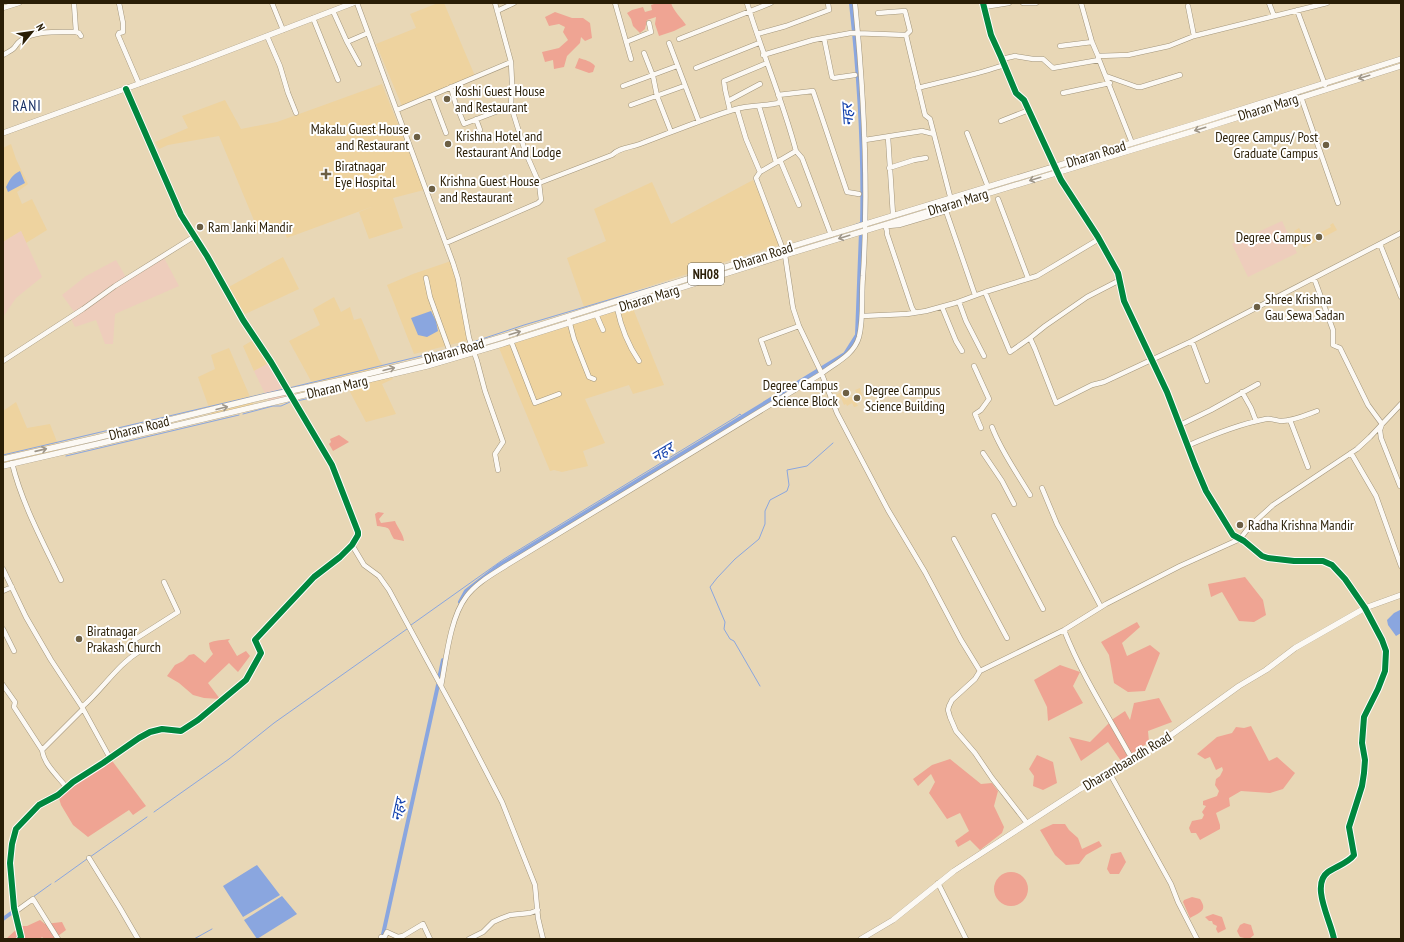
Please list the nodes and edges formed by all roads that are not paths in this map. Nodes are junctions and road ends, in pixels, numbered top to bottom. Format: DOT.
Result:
graph roads {
  1 [pos="19,3"];
  2 [pos="74,3"];
  3 [pos="119,3"];
  4 [pos="272,3"];
  5 [pos="353,3"];
  6 [pos="357,3"];
  7 [pos="495,3"];
  8 [pos="514,3"];
  9 [pos="615,3"];
  10 [pos="747,3"];
  11 [pos="771,3"];
  12 [pos="828,3"];
  13 [pos="855,3"];
  14 [pos="1009,3"];
  15 [pos="1023,3"];
  16 [pos="1036,3"];
  17 [pos="1082,3"];
  18 [pos="1269,3"];
  19 [pos="1327,3"];
  20 [pos="984,5"];
  21 [pos="1188,6"];
  22 [pos="3,8"];
  23 [pos="333,10"];
  24 [pos="1297,10"];
  25 [pos="497,11"];
  26 [pos="749,11"];
  27 [pos="878,13"];
  28 [pos="1274,16"];
  29 [pos="313,18"];
  30 [pos="649,22"];
  31 [pos="283,30"];
  32 [pos="76,32"];
  33 [pos="368,33"];
  34 [pos="858,33"];
  35 [pos="757,34"];
  36 [pos="906,35"];
  37 [pos="81,36"];
  38 [pos="267,36"];
  39 [pos="1194,36"];
  40 [pos="824,38"];
  41 [pos="680,39"];
  42 [pos="347,42"];
  43 [pos="626,42"];
  44 [pos="1092,42"];
  45 [pos="669,43"];
  46 [pos="759,43"];
  47 [pos="1060,46"];
  48 [pos="644,53"];
  49 [pos="3,55"];
  50 [pos="763,55"];
  51 [pos="1099,58"];
  52 [pos="631,59"];
  53 [pos="1002,59"];
  54 [pos="1401,59"];
  55 [pos="511,62"];
  56 [pos="767,63"];
  57 [pos="359,64"];
  58 [pos="1004,65"];
  59 [pos="677,66"];
  60 [pos="1401,66"];
  61 [pos="696,68"];
  62 [pos="652,75"];
  63 [pos="855,75"];
  64 [pos="1180,75"];
  65 [pos="1106,76"];
  66 [pos="338,80"];
  67 [pos="139,84"];
  68 [pos="760,84"];
  69 [pos="1110,84"];
  70 [pos="623,86"];
  71 [pos="684,86"];
  72 [pos="1326,86"];
  73 [pos="451,87"];
  74 [pos="918,88"];
  75 [pos="126,89"];
  76 [pos="1063,93"];
  77 [pos="432,96"];
  78 [pos="657,96"];
  79 [pos="779,97"];
  80 [pos="1301,97"];
  81 [pos="728,101"];
  82 [pos="631,105"];
  83 [pos="511,106"];
  84 [pos="759,106"];
  85 [pos="738,109"];
  86 [pos="397,110"];
  87 [pos="1029,110"];
  88 [pos="730,111"];
  89 [pos="296,113"];
  90 [pos="476,119"];
  91 [pos="1001,121"];
  92 [pos="699,122"];
  93 [pos="480,130"];
  94 [pos="671,132"];
  95 [pos="967,132"];
  96 [pos="3,133"];
  97 [pos="446,134"];
  98 [pos="934,134"];
  99 [pos="888,137"];
  100 [pos="865,140"];
  101 [pos="1145,142"];
  102 [pos="1132,143"];
  103 [pos="796,151"];
  104 [pos="926,158"];
  105 [pos="778,161"];
  106 [pos="889,168"];
  107 [pos="1056,169"];
  108 [pos="760,172"];
  109 [pos="539,183"];
  110 [pos="988,187"];
  111 [pos="859,194"];
  112 [pos="998,199"];
  113 [pos="952,201"];
  114 [pos="1338,203"];
  115 [pos="799,205"];
  116 [pos="893,215"];
  117 [pos="865,224"];
  118 [pos="865,231"];
  119 [pos="1401,233"];
  120 [pos="831,235"];
  121 [pos="195,236"];
  122 [pos="1099,239"];
  123 [pos="446,243"];
  124 [pos="1380,244"];
  125 [pos="784,252"];
  126 [pos="426,278"];
  127 [pos="1028,278"];
  128 [pos="1314,278"];
  129 [pos="1120,280"];
  130 [pos="985,292"];
  131 [pos="975,295"];
  132 [pos="1401,297"];
  133 [pos="959,302"];
  134 [pos="942,307"];
  135 [pos="617,308"];
  136 [pos="914,313"];
  137 [pos="596,314"];
  138 [pos="862,316"];
  139 [pos="569,320"];
  140 [pos="799,326"];
  141 [pos="602,330"];
  142 [pos="1030,338"];
  143 [pos="510,341"];
  144 [pos="1192,341"];
  145 [pos="473,349"];
  146 [pos="962,351"];
  147 [pos="450,352"];
  148 [pos="984,356"];
  149 [pos="1153,359"];
  150 [pos="639,360"];
  151 [pos="3,361"];
  152 [pos="769,364"];
  153 [pos="415,365"];
  154 [pos="974,366"];
  155 [pos="820,372"];
  156 [pos="594,379"];
  157 [pos="1207,381"];
  158 [pos="1258,384"];
  159 [pos="288,392"];
  160 [pos="1242,392"];
  161 [pos="559,394"];
  162 [pos="291,398"];
  163 [pos="1401,404"];
  164 [pos="1317,411"];
  165 [pos="204,415"];
  166 [pos="1290,420"];
  167 [pos="1256,421"];
  168 [pos="1382,424"];
  169 [pos="1180,425"];
  170 [pos="992,427"];
  171 [pos="981,428"];
  172 [pos="1187,446"];
  173 [pos="983,453"];
  174 [pos="1351,453"];
  175 [pos="3,459"];
  176 [pos="12,463"];
  177 [pos="3,466"];
  178 [pos="1308,467"];
  179 [pos="498,470"];
  180 [pos="1400,486"];
  181 [pos="1042,488"];
  182 [pos="1030,494"];
  183 [pos="1014,504"];
  184 [pos="994,516"];
  185 [pos="954,539"];
  186 [pos="1240,539"];
  187 [pos="352,544"];
  188 [pos="1401,566"];
  189 [pos="3,569"];
  190 [pos="61,580"];
  191 [pos="164,582"];
  192 [pos="12,586"];
  193 [pos="3,591"];
  194 [pos="1401,595"];
  195 [pos="1101,607"];
  196 [pos="1365,608"];
  197 [pos="1043,609"];
  198 [pos="3,630"];
  199 [pos="1064,630"];
  200 [pos="1007,638"];
  201 [pos="14,651"];
  202 [pos="980,671"];
  203 [pos="3,684"];
  204 [pos="440,686"];
  205 [pos="82,708"];
  206 [pos="42,750"];
  207 [pos="110,758"];
  208 [pos="1132,759"];
  209 [pos="1109,772"];
  210 [pos="67,788"];
  211 [pos="1027,823"];
  212 [pos="88,858"];
  213 [pos="938,883"];
  214 [pos="538,910"];
  215 [pos="15,912"];
  216 [pos="382,938"];
  217 [pos="20,939"];
  218 [pos="58,939"];
  219 [pos="138,939"];
  220 [pos="430,939"];
  221 [pos="469,939"];
  222 [pos="543,939"];
  223 [pos="861,939"];
  224 [pos="966,939"];
  225 [pos="1197,939"];
  226 [pos="1334,939"];
  1 -- 22 [label="street"];
  2 -- 32 [label="street"];
  3 -- 67 [label="street"];
  4 -- 31 [label="street"];
  5 -- 23 [label="main road"];
  6 -- 33 [label="street"];
  7 -- 25 [label="street"];
  8 -- 25 [label="street"];
  9 -- 43 [label="street"];
  10 -- 26 [label="street"];
  11 -- 26 [label="street"];
  12 -- 35 [label="street"];
  13 -- 34 [label="street"];
  14 -- 20 [label="street"];
  15 -- 16 [label="street"];
  17 -- 44 [label="street"];
  18 -- 28 [label="street"];
  19 -- 24 [label="street"];
  20 -- 53 [label="street"];
  21 -- 39 [label="street"];
  23 -- 29 [label="main road"];
  23 -- 42 [label="street"];
  24 -- 28 [label="street"];
  24 -- 72 [label="street"];
  25 -- 55 [label="street"];
  26 -- 35 [label="street"];
  26 -- 41 [label="street"];
  27 -- 36 [label="street"];
  28 -- 39 [label="street"];
  29 -- 31 [label="main road"];
  29 -- 66 [label="street"];
  30 -- 43 [label="street"];
  31 -- 38 [label="main road"];
  32 -- 37 [label="street"];
  32 -- 49 [label="street"];
  33 -- 42 [label="street"];
  33 -- 86 [label="street"];
  34 -- 36 [label="street"];
  34 -- 40 [label="street"];
  34 -- 100 [label="street"];
  35 -- 46 [label="street"];
  36 -- 74 [label="street"];
  38 -- 67 [label="main road"];
  38 -- 89 [label="street"];
  39 -- 51 [label="street"];
  40 -- 50 [label="street"];
  40 -- 63 [label="street"];
  42 -- 57 [label="street"];
  43 -- 52 [label="street"];
  44 -- 47 [label="street"];
  44 -- 51 [label="street"];
  45 -- 59 [label="street"];
  46 -- 50 [label="street"];
  46 -- 61 [label="street"];
  48 -- 62 [label="street"];
  50 -- 56 [label="street"];
  51 -- 53 [label="street"];
  51 -- 65 [label="street"];
  53 -- 58 [label="street"];
  54 -- 72 [label="main road, Dharan Road / NH08"];
  55 -- 73 [label="street"];
  55 -- 83 [label="street"];
  56 -- 79 [label="street"];
  56 -- 81 [label="street"];
  58 -- 74 [label="street"];
  58 -- 87 [label="street"];
  59 -- 62 [label="street"];
  59 -- 71 [label="street"];
  60 -- 72 [label="main road, Dharan Marg / NH08, one-way"];
  62 -- 70 [label="street"];
  62 -- 78 [label="street"];
  64 -- 65 [label="street"];
  65 -- 69 [label="street"];
  67 -- 75 [label="main road"];
  68 -- 81 [label="street"];
  69 -- 76 [label="street"];
  69 -- 102 [label="street"];
  71 -- 78 [label="street"];
  71 -- 92 [label="street"];
  72 -- 80 [label="main road, Dharan Marg / NH08"];
  72 -- 101 [label="main road, Dharan Road / NH08"];
  73 -- 77 [label="street"];
  73 -- 90 [label="street"];
  74 -- 98 [label="street"];
  75 -- 96 [label="main road"];
  75 -- 121 [label="street"];
  77 -- 86 [label="street"];
  77 -- 97 [label="street"];
  78 -- 82 [label="street"];
  78 -- 94 [label="street"];
  79 -- 84 [label="street"];
  79 -- 103 [label="street"];
  79 -- 111 [label="street"];
  80 -- 101 [label="main road, Dharan Marg / NH08, one-way"];
  80 -- 114 [label="street"];
  81 -- 88 [label="street"];
  83 -- 90 [label="street"];
  83 -- 109 [label="street"];
  84 -- 85 [label="street"];
  84 -- 105 [label="street"];
  85 -- 88 [label="street"];
  85 -- 108 [label="street"];
  86 -- 123 [label="street"];
  87 -- 91 [label="street"];
  87 -- 107 [label="street"];
  88 -- 92 [label="street"];
  90 -- 93 [label="street"];
  92 -- 94 [label="street"];
  94 -- 109 [label="street"];
  95 -- 110 [label="street"];
  98 -- 99 [label="street"];
  98 -- 113 [label="street"];
  99 -- 100 [label="street"];
  99 -- 106 [label="street"];
  100 -- 117 [label="street"];
  101 -- 102 [label="main road, Dharan Road / NH08"];
  101 -- 107 [label="main road, Dharan Marg / NH08"];
  102 -- 107 [label="main road, Dharan Road / NH08"];
  103 -- 105 [label="street"];
  103 -- 120 [label="street"];
  104 -- 106 [label="street"];
  105 -- 108 [label="street"];
  105 -- 115 [label="street"];
  106 -- 116 [label="street"];
  107 -- 110 [label="main road, Dharan Road / NH08"];
  107 -- 113 [label="main road, Dharan Marg / NH08, one-way"];
  107 -- 122 [label="street"];
  108 -- 125 [label="street"];
  109 -- 123 [label="street"];
  110 -- 113 [label="main road, Dharan Road / NH08"];
  112 -- 127 [label="street"];
  113 -- 116 [label="main road, Dharan Road / NH08"];
  113 -- 118 [label="main road, Dharan Marg / NH08"];
  116 -- 117 [label="main road, Dharan Road / NH08"];
  117 -- 118 [label="street"];
  117 -- 120 [label="main road, Dharan Road / NH08"];
  118 -- 125 [label="main road, Dharan Marg / NH08, one-way"];
  118 -- 138 [label="street"];
  119 -- 124 [label="street"];
  120 -- 125 [label="main road, Dharan Road / NH08"];
  121 -- 151 [label="street"];
  121 -- 159 [label="street"];
  122 -- 127 [label="street"];
  122 -- 129 [label="street"];
  123 -- 145 [label="street"];
  124 -- 128 [label="street"];
  124 -- 132 [label="street"];
  125 -- 135 [label="main road, Dharan Marg / NH08"];
  125 -- 139 [label="main road, Dharan Road / NH08"];
  125 -- 140 [label="street"];
  126 -- 147 [label="street"];
  127 -- 130 [label="street"];
  128 -- 144 [label="street"];
  128 -- 168 [label="street"];
  129 -- 142 [label="street"];
  129 -- 149 [label="street"];
  130 -- 131 [label="street"];
  130 -- 142 [label="street"];
  131 -- 133 [label="street"];
  131 -- 136 [label="street"];
  133 -- 134 [label="street"];
  133 -- 148 [label="street"];
  134 -- 136 [label="street"];
  134 -- 146 [label="street"];
  135 -- 137 [label="main road, Dharan Marg / NH08"];
  135 -- 150 [label="street"];
  136 -- 138 [label="street"];
  137 -- 139 [label="main road, Dharan Marg / NH08"];
  137 -- 141 [label="street"];
  138 -- 155 [label="street"];
  139 -- 143 [label="main road, Dharan Marg / NH08"];
  145 -- 139 [label="main road, Dharan Road / NH08, one-way"];
  139 -- 156 [label="street"];
  140 -- 152 [label="street"];
  140 -- 155 [label="street"];
  142 -- 149 [label="street"];
  143 -- 145 [label="main road, Dharan Marg / NH08"];
  143 -- 161 [label="street"];
  144 -- 149 [label="street"];
  144 -- 157 [label="street"];
  145 -- 147 [label="main road, Dharan Road / NH08"];
  145 -- 153 [label="main road, Dharan Marg / NH08"];
  145 -- 179 [label="street"];
  147 -- 153 [label="main road, Dharan Road / NH08"];
  149 -- 169 [label="street"];
  159 -- 153 [label="main road, Dharan Road / NH08, one-way"];
  153 -- 162 [label="main road, Dharan Marg / NH08"];
  154 -- 171 [label="street"];
  155 -- 202 [label="street"];
  155 -- 204 [label="street"];
  158 -- 160 [label="street"];
  159 -- 162 [label="street"];
  165 -- 159 [label="main road, Dharan Road / NH08, one-way"];
  160 -- 167 [label="street"];
  160 -- 169 [label="street"];
  162 -- 165 [label="main road, Dharan Marg / NH08"];
  162 -- 187 [label="street"];
  163 -- 168 [label="street"];
  164 -- 166 [label="street"];
  175 -- 165 [label="main road, Dharan Road / NH08, one-way"];
  165 -- 176 [label="main road, Dharan Marg / NH08"];
  166 -- 167 [label="street"];
  166 -- 178 [label="street"];
  167 -- 172 [label="street"];
  168 -- 174 [label="street"];
  168 -- 180 [label="street"];
  169 -- 172 [label="street"];
  170 -- 182 [label="street"];
  172 -- 186 [label="street"];
  173 -- 183 [label="street"];
  174 -- 186 [label="street"];
  174 -- 188 [label="street"];
  176 -- 177 [label="main road, Dharan Marg / NH08"];
  176 -- 190 [label="street"];
  181 -- 195 [label="street"];
  184 -- 197 [label="street"];
  185 -- 200 [label="street"];
  186 -- 195 [label="street"];
  186 -- 196 [label="street"];
  187 -- 204 [label="street"];
  187 -- 207 [label="street"];
  189 -- 192 [label="street"];
  191 -- 205 [label="street"];
  192 -- 193 [label="street"];
  192 -- 205 [label="street"];
  194 -- 196 [label="main road, Dharambaandh Road"];
  195 -- 199 [label="street"];
  196 -- 208 [label="main road, Dharambaandh Road"];
  196 -- 226 [label="street"];
  198 -- 201 [label="street"];
  199 -- 202 [label="street"];
  199 -- 208 [label="street"];
  202 -- 211 [label="street"];
  203 -- 206 [label="street"];
  204 -- 214 [label="street"];
  205 -- 206 [label="street"];
  205 -- 207 [label="street"];
  206 -- 210 [label="street"];
  207 -- 210 [label="street"];
  208 -- 209 [label="main road, Dharambaandh Road"];
  209 -- 211 [label="main road, Dharambaandh Road"];
  209 -- 225 [label="street"];
  210 -- 215 [label="street"];
  211 -- 213 [label="main road, Dharambaandh Road"];
  212 -- 219 [label="street"];
  213 -- 223 [label="main road, Dharambaandh Road"];
  213 -- 224 [label="street"];
  214 -- 221 [label="street"];
  214 -- 222 [label="street"];
  215 -- 217 [label="street"];
  215 -- 218 [label="street"];
  216 -- 220 [label="street"];
}
